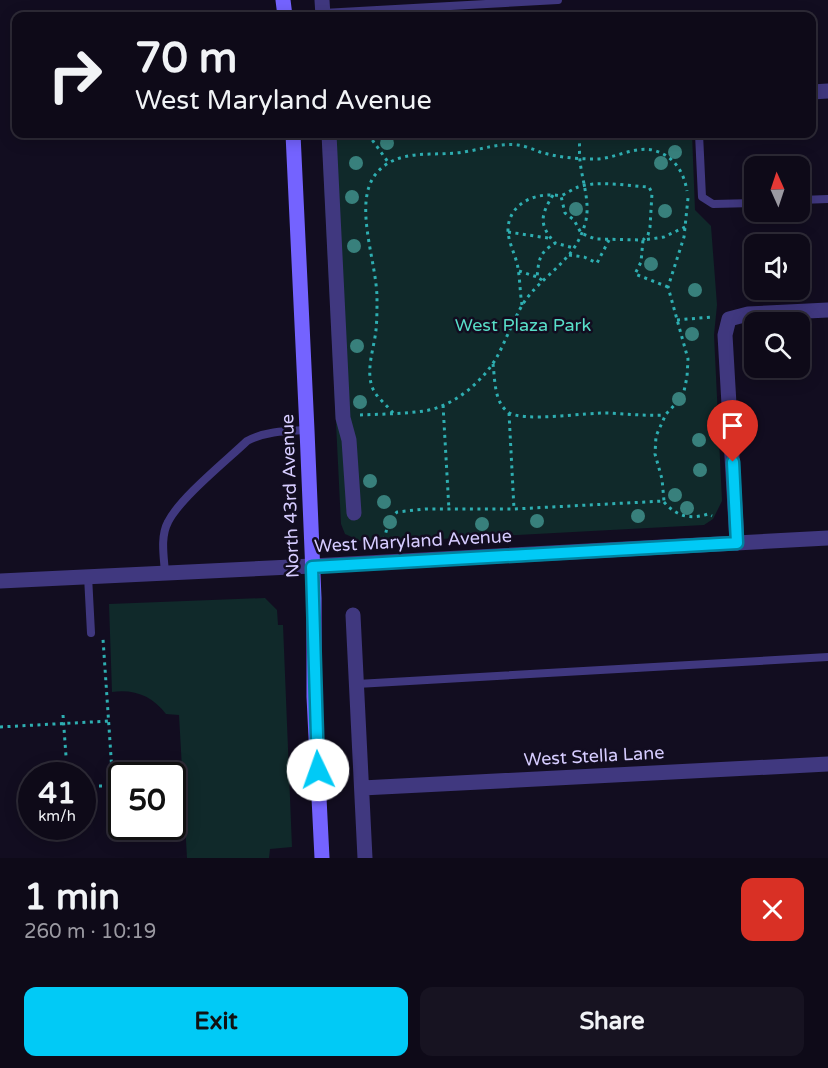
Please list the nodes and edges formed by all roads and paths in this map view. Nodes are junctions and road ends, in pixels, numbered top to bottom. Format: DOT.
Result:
graph roads {
  1 [pos="558,0"];
  2 [pos="322,10"];
  3 [pos="293,138"];
  4 [pos="329,138"];
  5 [pos="371,138"];
  6 [pos="579,138"];
  7 [pos="699,138"];
  8 [pos="580,159"];
  9 [pos="388,162"];
  10 [pos="584,186"];
  11 [pos="553,195"];
  12 [pos="561,196"];
  13 [pos="828,199"];
  14 [pos="810,200"];
  15 [pos="744,203"];
  16 [pos="685,227"];
  17 [pos="508,232"];
  18 [pos="581,233"];
  19 [pos="550,238"];
  20 [pos="610,239"];
  21 [pos="643,240"];
  22 [pos="555,243"];
  23 [pos="574,248"];
  24 [pos="569,255"];
  25 [pos="518,271"];
  26 [pos="537,277"];
  27 [pos="543,281"];
  28 [pos="668,287"];
  29 [pos="522,306"];
  30 [pos="828,310"];
  31 [pos="711,316"];
  32 [pos="676,320"];
  33 [pos="493,364"];
  34 [pos="443,405"];
  35 [pos="393,413"];
  36 [pos="509,413"];
  37 [pos="355,415"];
  38 [pos="665,415"];
  39 [pos="307,430"];
  40 [pos="664,501"];
  41 [pos="514,509"];
  42 [pos="449,510"];
  43 [pos="354,513"];
  44 [pos="712,516"];
  45 [pos="828,538"];
  46 [pos="384,540"];
  47 [pos="737,543"];
  48 [pos="312,567"];
  49 [pos="165,573"];
  50 [pos="88,576"];
  51 [pos="0,581"];
  52 [pos="353,615"];
  53 [pos="102,630"];
  54 [pos="91,633"];
  55 [pos="828,657"];
  56 [pos="357,684"];
  57 [pos="63,715"];
  58 [pos="109,721"];
  59 [pos="64,724"];
  60 [pos="0,728"];
  61 [pos="66,756"];
  62 [pos="828,764"];
  63 [pos="99,786"];
  64 [pos="362,788"];
  65 [pos="322,858"];
  66 [pos="365,858"];
  1 -- 2 [label="lane"];
  3 -- 39 [label="main road, North 43rd Avenue"];
  4 -- 43 [label="street"];
  5 -- 9 [label="path"];
  6 -- 8 [label="path"];
  7 -- 15 [label="lane"];
  8 -- 9 [label="path"];
  8 -- 10 [label="path"];
  8 -- 16 [label="path"];
  9 -- 35 [label="path"];
  10 -- 12 [label="path"];
  10 -- 18 [label="path"];
  10 -- 21 [label="path"];
  11 -- 12 [label="path"];
  11 -- 17 [label="path"];
  11 -- 19 [label="path"];
  12 -- 18 [label="path"];
  13 -- 14 [label="lane"];
  16 -- 21 [label="path"];
  16 -- 28 [label="path"];
  17 -- 19 [label="path"];
  17 -- 25 [label="path"];
  18 -- 20 [label="path"];
  18 -- 23 [label="path"];
  19 -- 22 [label="path"];
  20 -- 21 [label="path"];
  20 -- 24 [label="path"];
  21 -- 28 [label="path"];
  22 -- 23 [label="path"];
  22 -- 26 [label="path"];
  23 -- 24 [label="path"];
  24 -- 27 [label="path"];
  25 -- 26 [label="path"];
  25 -- 29 [label="path"];
  26 -- 27 [label="path"];
  27 -- 29 [label="path"];
  28 -- 32 [label="path"];
  29 -- 33 [label="path"];
  30 -- 47 [label="street"];
  31 -- 32 [label="path"];
  32 -- 38 [label="path"];
  33 -- 34 [label="path"];
  33 -- 36 [label="path"];
  34 -- 35 [label="path"];
  34 -- 42 [label="path"];
  35 -- 37 [label="path"];
  36 -- 38 [label="path"];
  36 -- 41 [label="path"];
  38 -- 40 [label="path"];
  39 -- 48 [label="main road, North 43rd Avenue"];
  39 -- 49 [label="lane"];
  40 -- 41 [label="path"];
  40 -- 44 [label="path"];
  41 -- 42 [label="path"];
  42 -- 46 [label="path"];
  45 -- 47 [label="street, West Maryland Avenue"];
  47 -- 48 [label="street, West Maryland Avenue"];
  48 -- 49 [label="street, West Maryland Avenue"];
  48 -- 65 [label="main road, North 43rd Avenue"];
  49 -- 50 [label="street, West Maryland Avenue"];
  50 -- 51 [label="street, West Maryland Avenue"];
  50 -- 54 [label="lane"];
  52 -- 56 [label="street"];
  53 -- 58 [label="path"];
  55 -- 56 [label="lane"];
  56 -- 64 [label="street"];
  57 -- 59 [label="path"];
  58 -- 59 [label="path"];
  58 -- 63 [label="path"];
  59 -- 60 [label="path"];
  59 -- 61 [label="path"];
  62 -- 64 [label="street, West Stella Lane"];
  64 -- 66 [label="street"];
}
